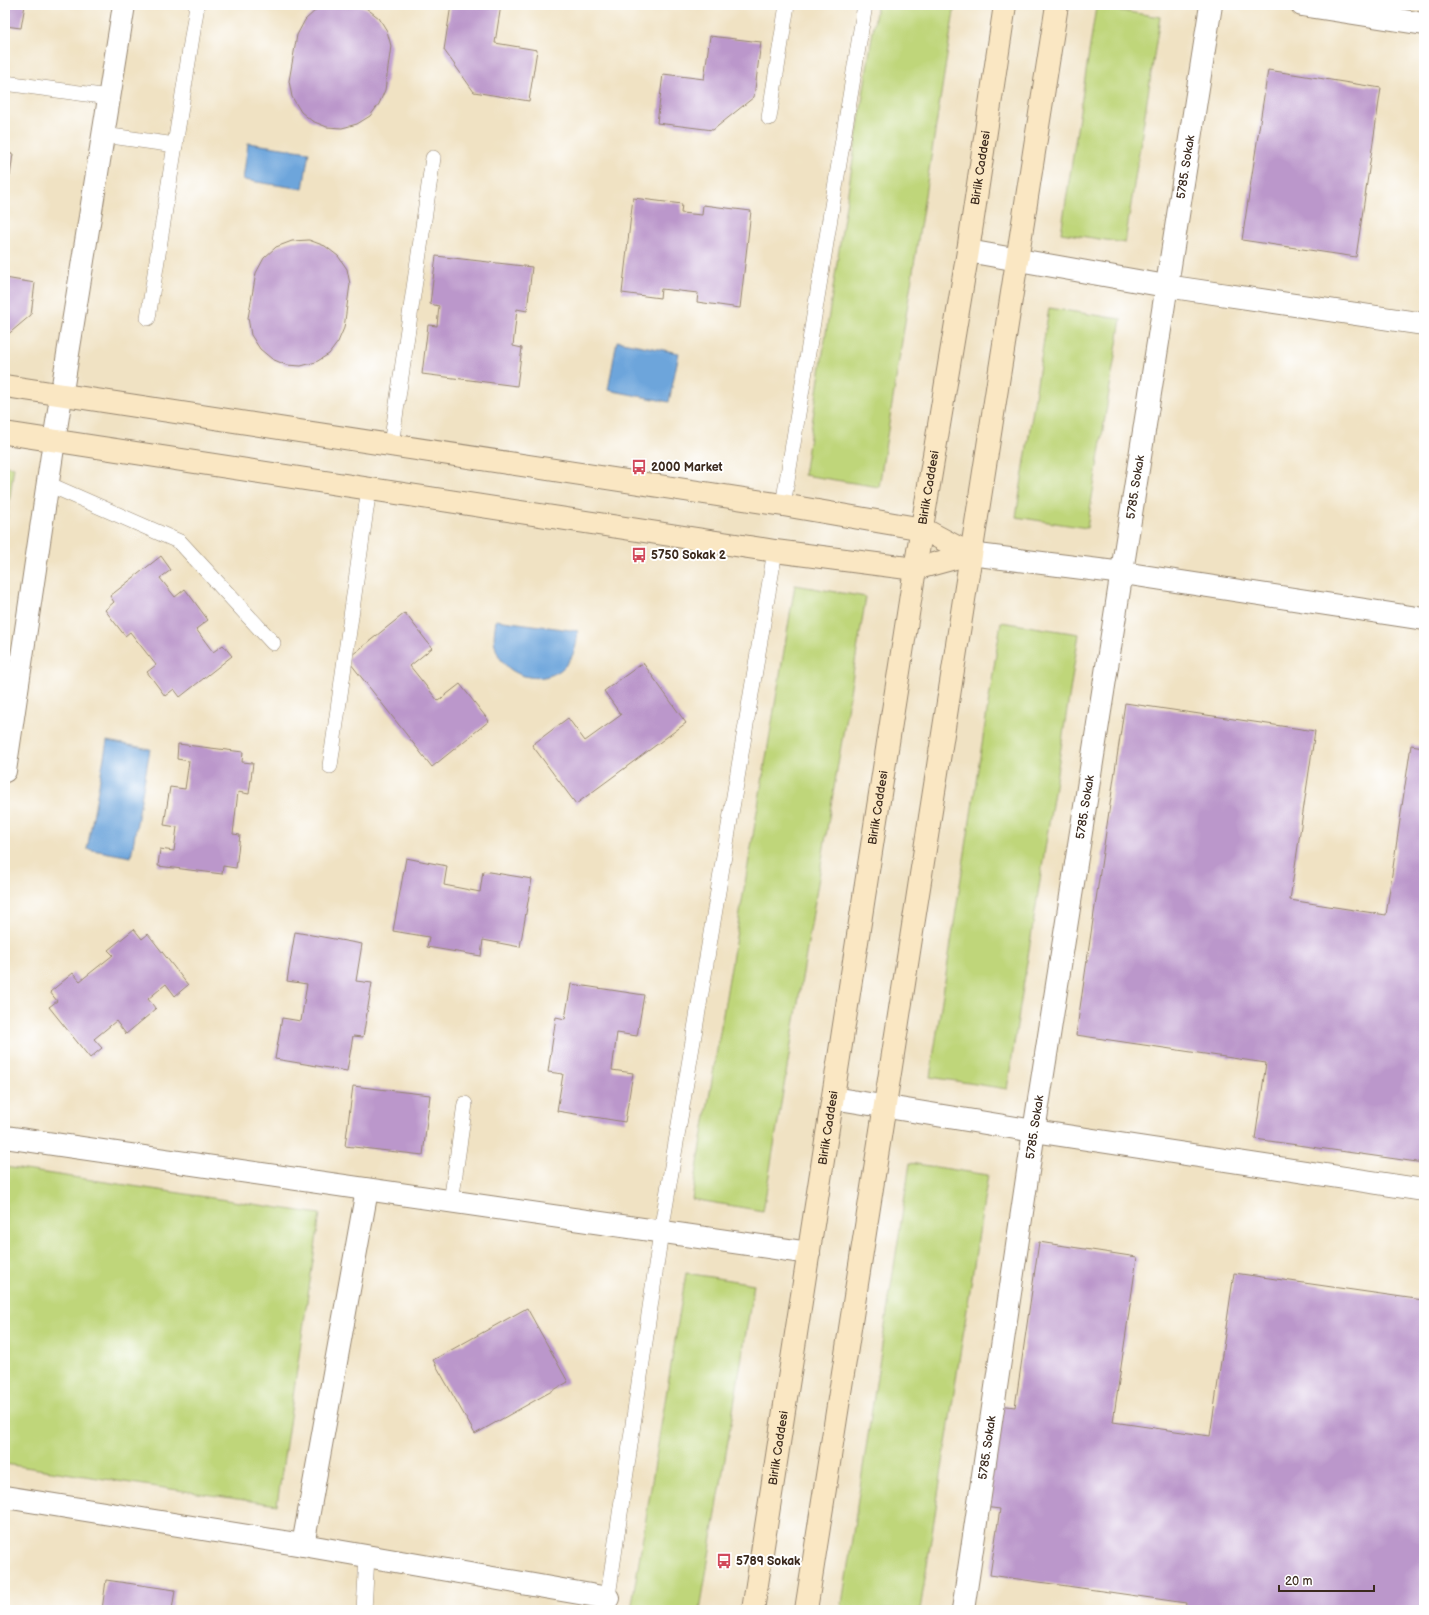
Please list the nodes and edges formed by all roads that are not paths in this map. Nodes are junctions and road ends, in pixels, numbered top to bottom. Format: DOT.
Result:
graph roads {
  1 [pos="124,5"];
  2 [pos="198,5"];
  3 [pos="787,5"];
  4 [pos="865,5"];
  5 [pos="1005,5"];
  6 [pos="1057,5"];
  7 [pos="1211,5"];
  8 [pos="1302,5"];
  9 [pos="1424,24"];
  10 [pos="5,83"];
  11 [pos="109,97"];
  12 [pos="769,118"];
  13 [pos="104,135"];
  14 [pos="175,145"];
  15 [pos="433,158"];
  16 [pos="968,251"];
  17 [pos="1017,259"];
  18 [pos="1166,286"];
  19 [pos="148,318"];
  20 [pos="1424,324"];
  21 [pos="5,386"];
  22 [pos="62,394"];
  23 [pos="5,433"];
  24 [pos="54,441"];
  25 [pos="390,445"];
  26 [pos="48,484"];
  27 [pos="368,488"];
  28 [pos="783,505"];
  29 [pos="923,529"];
  30 [pos="775,551"];
  31 [pos="970,554"];
  32 [pos="915,569"];
  33 [pos="1123,573"];
  34 [pos="1424,619"];
  35 [pos="273,642"];
  36 [pos="330,766"];
  37 [pos="5,771"];
  38 [pos="833,1098"];
  39 [pos="465,1104"];
  40 [pos="885,1105"];
  41 [pos="1034,1131"];
  42 [pos="5,1137"];
  43 [pos="367,1190"];
  44 [pos="1424,1190"];
  45 [pos="451,1202"];
  46 [pos="661,1232"];
  47 [pos="809,1253"];
  48 [pos="5,1497"];
  49 [pos="303,1545"];
  50 [pos="367,1556"];
  51 [pos="607,1604"];
  52 [pos="364,1610"];
  53 [pos="753,1610"];
  54 [pos="806,1610"];
  55 [pos="962,1610"];
  1 -- 11 [label="street"];
  2 -- 14 [label="lane"];
  3 -- 12 [label="lane"];
  4 -- 28 [label="lane"];
  5 -- 16 [label="street, Birlik Caddesi"];
  6 -- 17 [label="street"];
  7 -- 18 [label="street, 5785. Sokak"];
  8 -- 9 [label="street"];
  10 -- 11 [label="lane"];
  11 -- 13 [label="street"];
  13 -- 14 [label="lane"];
  13 -- 22 [label="street"];
  14 -- 19 [label="lane"];
  15 -- 25 [label="lane"];
  16 -- 17 [label="street"];
  16 -- 29 [label="street, Birlik Caddesi"];
  17 -- 18 [label="street"];
  17 -- 31 [label="street"];
  18 -- 20 [label="street"];
  18 -- 33 [label="street, 5785. Sokak"];
  21 -- 22 [label="street"];
  22 -- 24 [label="street"];
  22 -- 25 [label="street"];
  23 -- 24 [label="street"];
  24 -- 26 [label="street"];
  24 -- 27 [label="street"];
  25 -- 28 [label="street"];
  26 -- 35 [label="lane"];
  26 -- 37 [label="street"];
  27 -- 30 [label="street"];
  27 -- 36 [label="lane"];
  28 -- 29 [label="street"];
  29 -- 31 [label="street"];
  29 -- 32 [label="street, Birlik Caddesi"];
  30 -- 32 [label="street"];
  30 -- 46 [label="lane"];
  31 -- 32 [label="street"];
  31 -- 33 [label="street"];
  31 -- 40 [label="street"];
  32 -- 38 [label="street, Birlik Caddesi"];
  33 -- 34 [label="street"];
  33 -- 41 [label="street, 5785. Sokak"];
  38 -- 40 [label="street"];
  38 -- 47 [label="street, Birlik Caddesi"];
  39 -- 45 [label="lane"];
  40 -- 41 [label="street"];
  40 -- 54 [label="street"];
  41 -- 44 [label="street"];
  41 -- 55 [label="street, 5785. Sokak"];
  42 -- 43 [label="street"];
  43 -- 45 [label="street"];
  43 -- 49 [label="street"];
  45 -- 46 [label="street"];
  46 -- 47 [label="street"];
  46 -- 51 [label="lane"];
  47 -- 53 [label="street, Birlik Caddesi"];
  48 -- 49 [label="street"];
  49 -- 50 [label="street"];
  50 -- 51 [label="street"];
  50 -- 52 [label="lane"];
}
